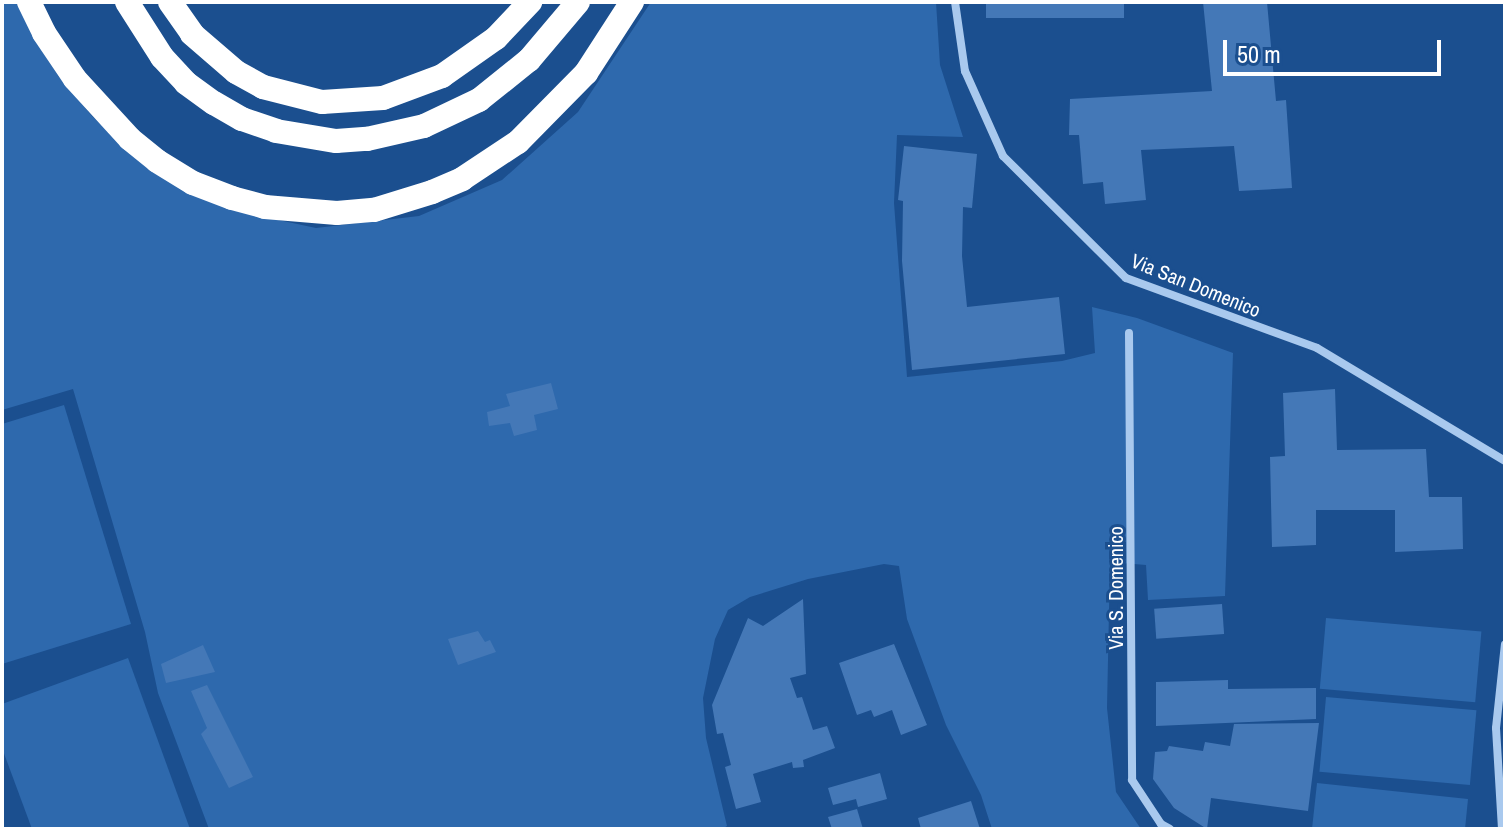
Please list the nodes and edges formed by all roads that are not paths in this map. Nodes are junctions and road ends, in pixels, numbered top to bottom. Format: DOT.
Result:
graph roads {
  1 [pos="29,2"];
  2 [pos="127,2"];
  3 [pos="170,2"];
  4 [pos="530,2"];
  5 [pos="578,2"];
  6 [pos="632,2"];
  7 [pos="955,2"];
  8 [pos="1129,333"];
  9 [pos="1505,461"];
  10 [pos="1505,644"];
  11 [pos="1170,829"];
  12 [pos="1502,829"];
  1 -- 6 [label="highway"];
  2 -- 5 [label="highway"];
  3 -- 4 [label="highway"];
  7 -- 9 [label="street, Via San Domenico"];
  8 -- 11 [label="street, Via S. Domenico"];
  10 -- 12 [label="street"];
}
